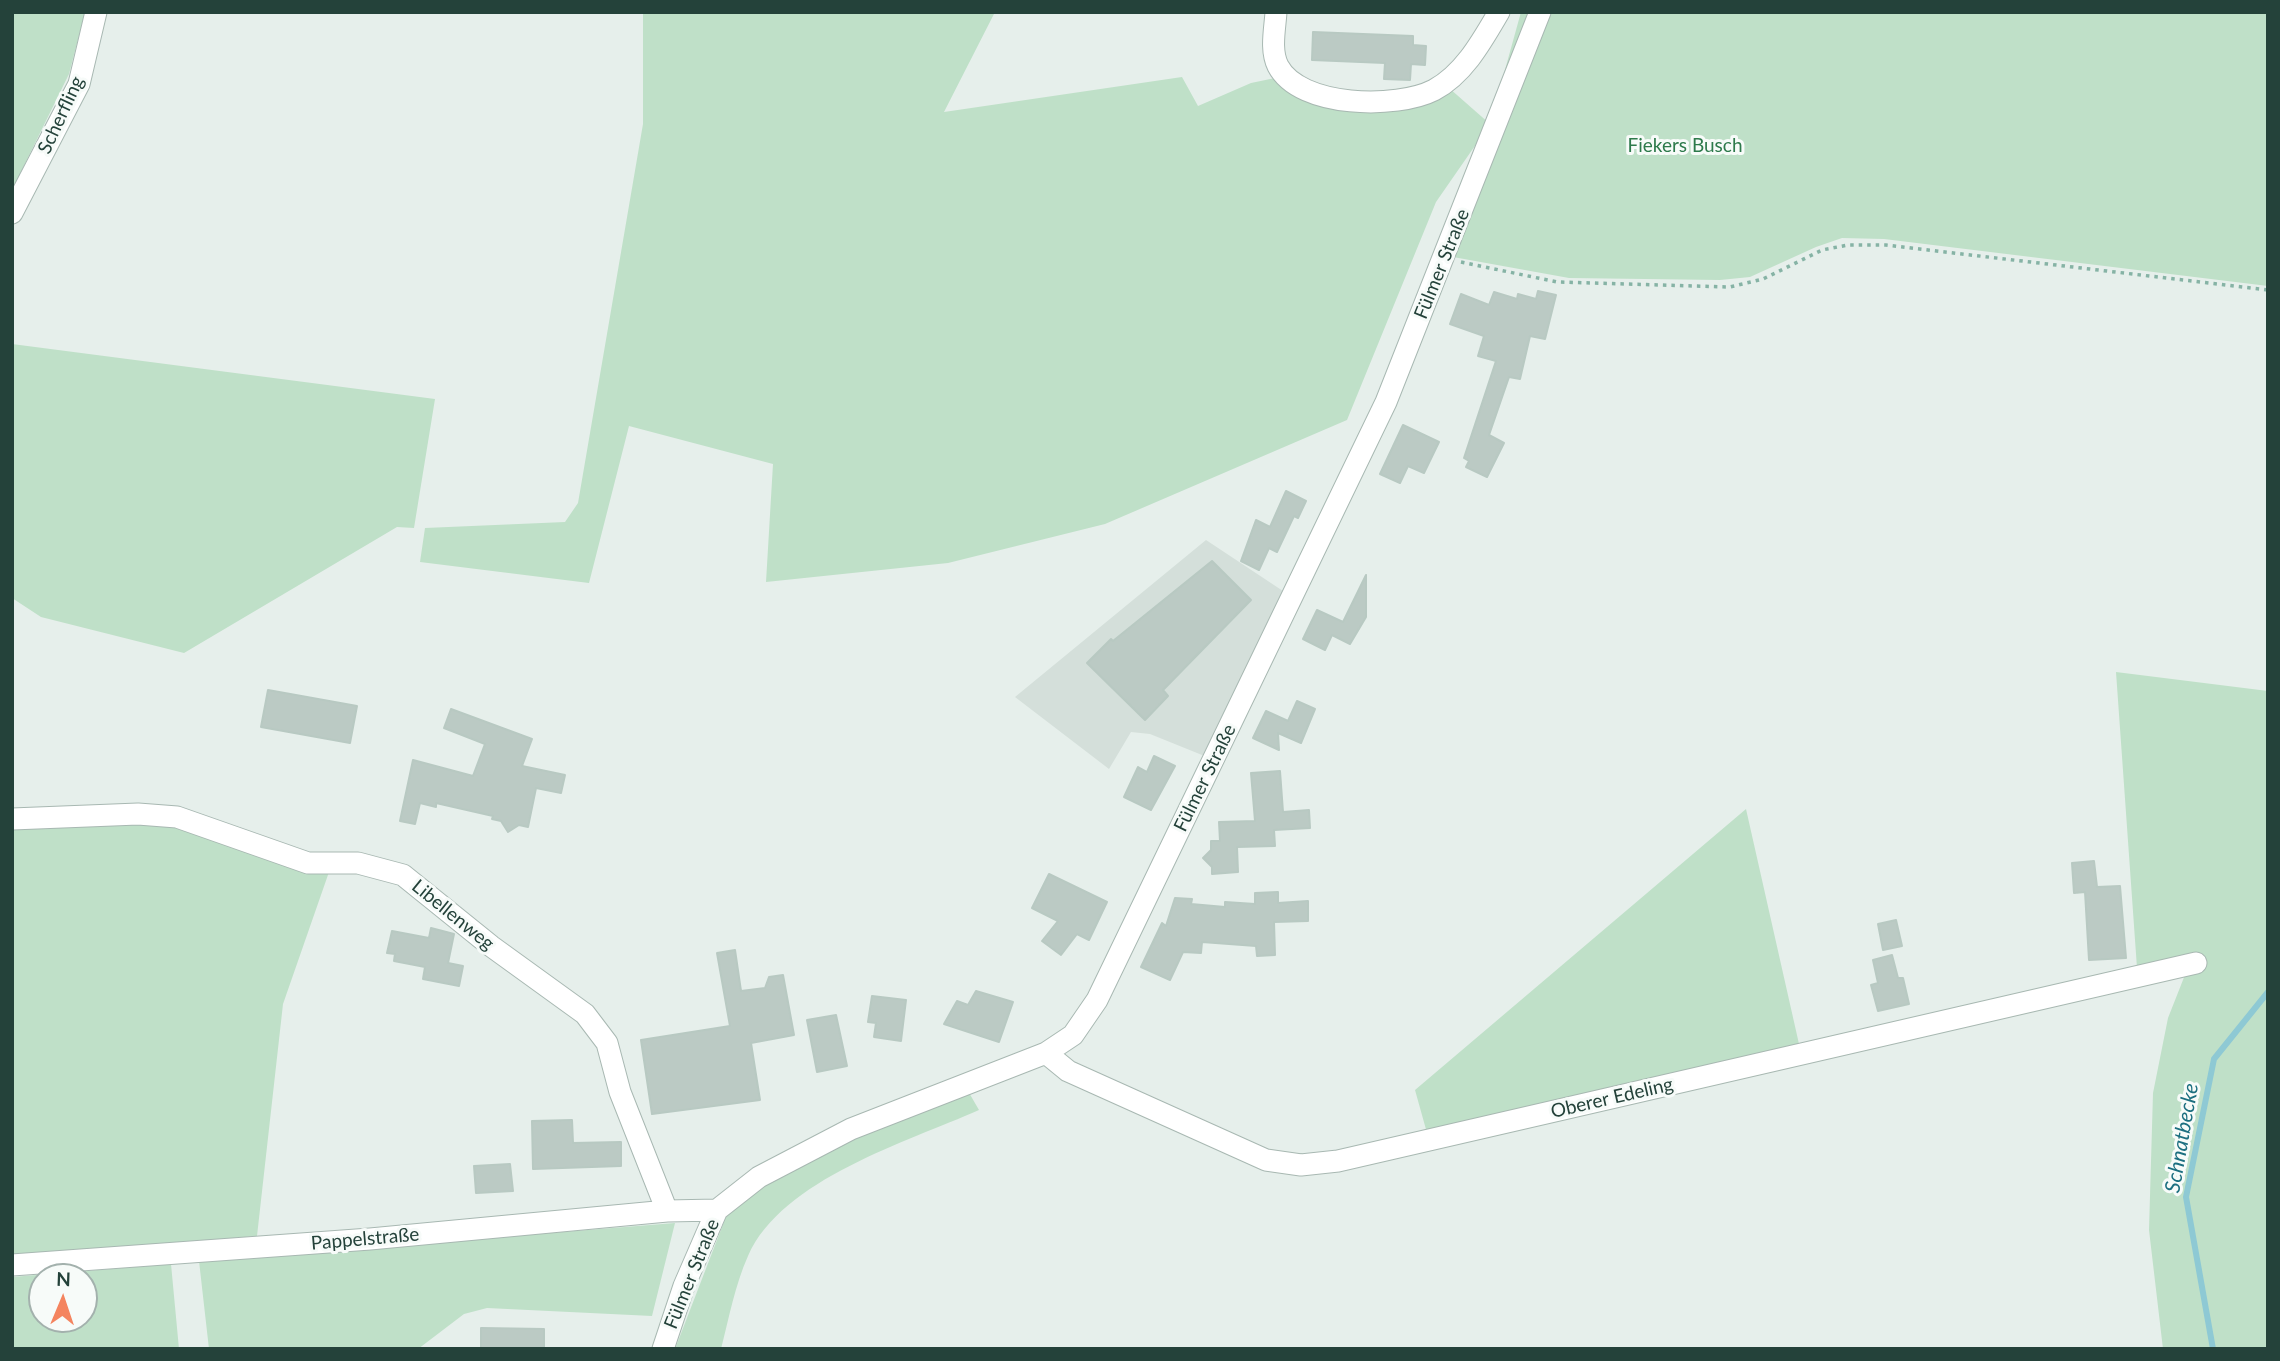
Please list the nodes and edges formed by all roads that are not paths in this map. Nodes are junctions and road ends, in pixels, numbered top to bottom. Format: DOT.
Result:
graph roads {
  1 [pos="96,12"];
  2 [pos="1276,12"];
  3 [pos="1499,12"];
  4 [pos="1540,12"];
  5 [pos="12,213"];
  6 [pos="12,819"];
  7 [pos="2196,963"];
  8 [pos="1046,1053"];
  9 [pos="717,1210"];
  10 [pos="667,1211"];
  11 [pos="12,1265"];
  12 [pos="663,1349"];
  1 -- 5 [label="street, Scherfling"];
  2 -- 3 [label="street"];
  4 -- 8 [label="street, Fülmer Straße"];
  6 -- 10 [label="street, Libellenweg"];
  7 -- 8 [label="street, Oberer Edeling"];
  8 -- 9 [label="street, Fülmer Straße"];
  9 -- 10 [label="street, Pappelstraße"];
  9 -- 12 [label="street, Fülmer Straße"];
  10 -- 11 [label="street, Pappelstraße"];
}
